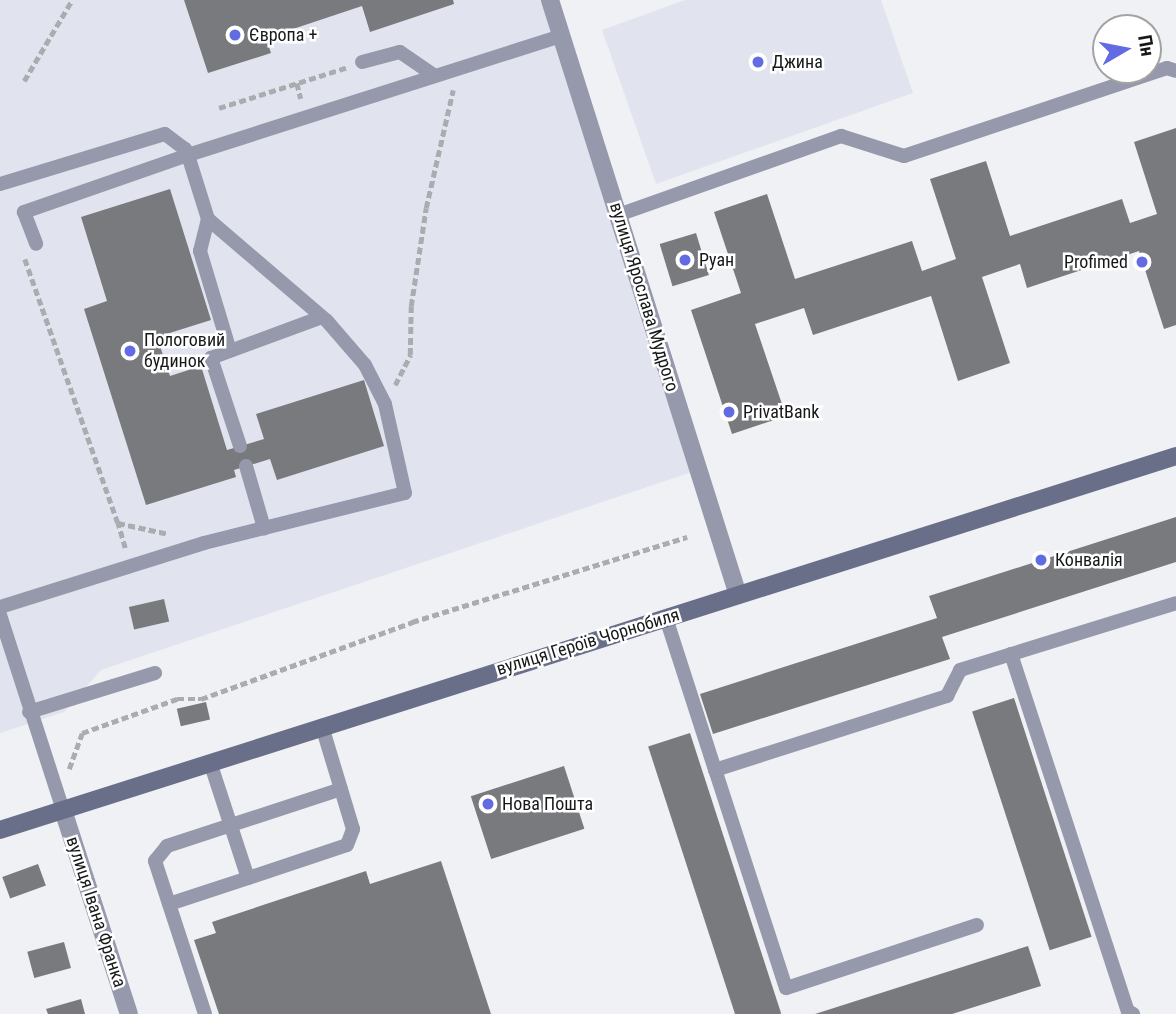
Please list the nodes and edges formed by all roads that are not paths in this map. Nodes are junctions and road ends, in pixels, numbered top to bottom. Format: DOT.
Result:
graph roads {
  1 [pos="550,0"];
  2 [pos="561,36"];
  3 [pos="362,62"];
  4 [pos="1176,71"];
  5 [pos="435,76"];
  6 [pos="188,155"];
  7 [pos="0,184"];
  8 [pos="618,215"];
  9 [pos="208,219"];
  10 [pos="36,244"];
  11 [pos="322,317"];
  12 [pos="230,351"];
  13 [pos="240,446"];
  14 [pos="1176,456"];
  15 [pos="246,466"];
  16 [pos="264,528"];
  17 [pos="738,595"];
  18 [pos="1176,603"];
  19 [pos="0,607"];
  20 [pos="0,615"];
  21 [pos="666,618"];
  22 [pos="1011,654"];
  23 [pos="155,673"];
  24 [pos="29,712"];
  25 [pos="322,726"];
  26 [pos="210,762"];
  27 [pos="715,770"];
  28 [pos="341,789"];
  29 [pos="63,810"];
  30 [pos="0,830"];
  31 [pos="248,878"];
  32 [pos="169,904"];
  33 [pos="977,925"];
  34 [pos="1127,1013"];
  35 [pos="129,1014"];
  36 [pos="205,1014"];
  1 -- 2 [label="street, вулиця Ярослава Мудрого"];
  2 -- 5 [label="lane"];
  2 -- 8 [label="street, вулиця Ярослава Мудрого"];
  3 -- 5 [label="lane"];
  4 -- 8 [label="lane"];
  5 -- 6 [label="lane"];
  6 -- 7 [label="lane"];
  6 -- 9 [label="lane"];
  6 -- 10 [label="lane"];
  8 -- 17 [label="street, вулиця Ярослава Мудрого"];
  9 -- 11 [label="lane"];
  9 -- 12 [label="lane"];
  11 -- 12 [label="lane"];
  11 -- 16 [label="lane"];
  12 -- 13 [label="lane"];
  14 -- 17 [label="street, вулиця Героїв Чорнобиля"];
  15 -- 16 [label="lane"];
  16 -- 19 [label="lane"];
  17 -- 21 [label="street, вулиця Героїв Чорнобиля"];
  18 -- 22 [label="lane"];
  20 -- 24 [label="lane"];
  21 -- 25 [label="street, вулиця Героїв Чорнобиля"];
  21 -- 27 [label="lane"];
  22 -- 27 [label="lane"];
  22 -- 34 [label="lane"];
  23 -- 24 [label="lane"];
  24 -- 29 [label="lane"];
  25 -- 26 [label="street, вулиця Героїв Чорнобиля"];
  25 -- 28 [label="lane"];
  26 -- 29 [label="street, вулиця Героїв Чорнобиля"];
  26 -- 31 [label="lane"];
  27 -- 33 [label="lane"];
  28 -- 31 [label="lane"];
  28 -- 32 [label="lane"];
  29 -- 30 [label="street, вулиця Героїв Чорнобиля"];
  29 -- 35 [label="street, вулиця Івана Франка"];
  31 -- 32 [label="lane"];
  32 -- 36 [label="lane"];
}
